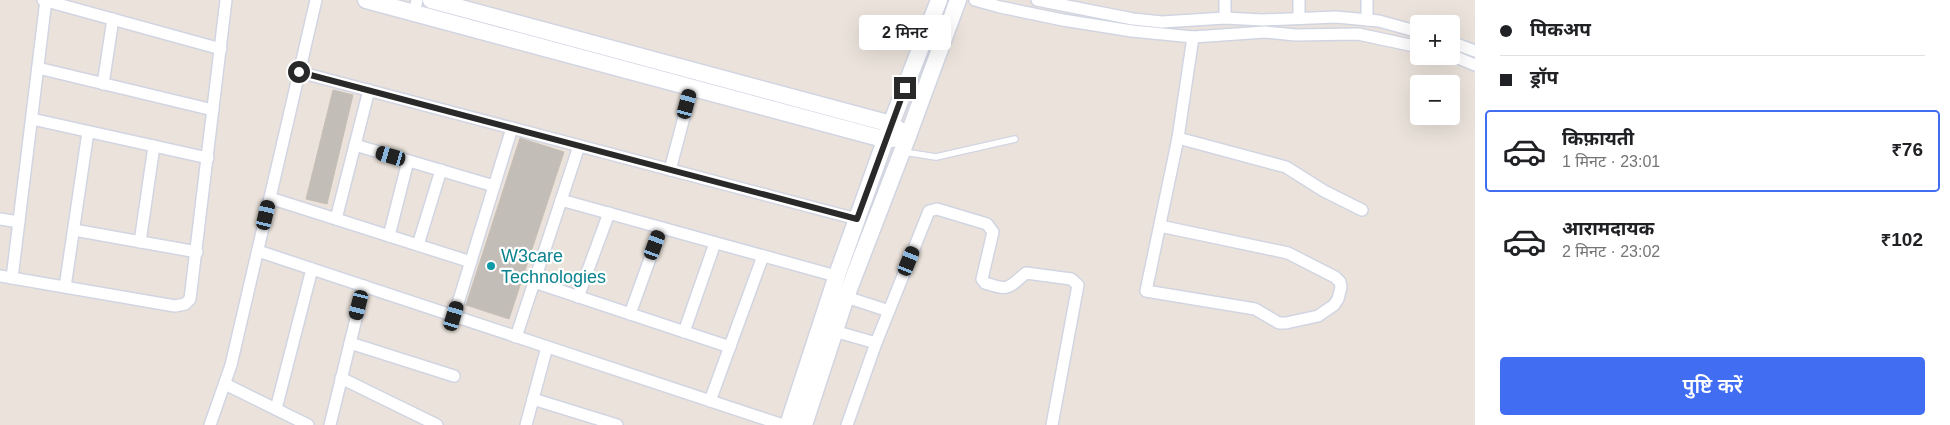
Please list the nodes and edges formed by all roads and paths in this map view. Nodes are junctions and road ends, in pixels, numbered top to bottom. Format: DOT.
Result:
graph roads {
  1 [pos="45,0"];
  2 [pos="226,0"];
  3 [pos="316,0"];
  4 [pos="366,0"];
  5 [pos="432,0"];
  6 [pos="940,0"];
  7 [pos="958,0"];
  8 [pos="974,0"];
  9 [pos="1037,0"];
  10 [pos="1225,0"];
  11 [pos="1299,0"];
  12 [pos="1367,0"];
  13 [pos="451,3"];
  14 [pos="1086,5"];
  15 [pos="415,6"];
  16 [pos="1225,18"];
  17 [pos="1299,18"];
  18 [pos="113,19"];
  19 [pos="1367,20"];
  20 [pos="447,22"];
  21 [pos="1410,30"];
  22 [pos="1193,37"];
  23 [pos="1410,45"];
  24 [pos="1460,45"];
  25 [pos="221,49"];
  26 [pos="1475,51"];
  27 [pos="1460,59"];
  28 [pos="1475,65"];
  29 [pos="38,68"];
  30 [pos="299,72"];
  31 [pos="103,84"];
  32 [pos="692,87"];
  33 [pos="369,90"];
  34 [pos="214,110"];
  35 [pos="32,119"];
  36 [pos="891,124"];
  37 [pos="512,128"];
  38 [pos="88,132"];
  39 [pos="908,136"];
  40 [pos="1178,138"];
  41 [pos="1015,139"];
  42 [pos="887,140"];
  43 [pos="355,145"];
  44 [pos="154,146"];
  45 [pos="579,146"];
  46 [pos="902,151"];
  47 [pos="208,158"];
  48 [pos="408,161"];
  49 [pos="441,170"];
  50 [pos="670,170"];
  51 [pos="494,186"];
  52 [pos="270,198"];
  53 [pos="561,200"];
  54 [pos="1362,210"];
  55 [pos="608,213"];
  56 [pos="0,218"];
  57 [pos="336,219"];
  58 [pos="857,219"];
  59 [pos="19,222"];
  60 [pos="1160,226"];
  61 [pos="661,228"];
  62 [pos="74,230"];
  63 [pos="389,236"];
  64 [pos="140,242"];
  65 [pos="715,243"];
  66 [pos="418,245"];
  67 [pos="258,251"];
  68 [pos="197,252"];
  69 [pos="763,256"];
  70 [pos="470,262"];
  71 [pos="312,269"];
  72 [pos="836,276"];
  73 [pos="6,277"];
  74 [pos="534,282"];
  75 [pos="364,286"];
  76 [pos="65,287"];
  77 [pos="578,297"];
  78 [pos="846,297"];
  79 [pos="889,311"];
  80 [pos="630,314"];
  81 [pos="454,316"];
  82 [pos="834,331"];
  83 [pos="684,332"];
  84 [pos="516,337"];
  85 [pos="350,342"];
  86 [pos="876,343"];
  87 [pos="547,347"];
  88 [pos="730,347"];
  89 [pos="454,376"];
  90 [pos="341,378"];
  91 [pos="224,384"];
  92 [pos="533,399"];
  93 [pos="710,401"];
  94 [pos="276,409"];
  95 [pos="594,422"];
  96 [pos="210,425"];
  97 [pos="308,425"];
  98 [pos="330,425"];
  99 [pos="438,425"];
  100 [pos="526,425"];
  101 [pos="617,425"];
  102 [pos="783,425"];
  103 [pos="788,425"];
  104 [pos="804,425"];
  105 [pos="847,425"];
  106 [pos="1052,425"];
  1 -- 18 [label="street"];
  1 -- 29 [label="street"];
  2 -- 25 [label="street"];
  3 -- 30 [label="street"];
  4 -- 15 [label="street"];
  5 -- 13 [label="street"];
  6 -- 36 [label="street"];
  7 -- 39 [label="street"];
  8 -- 22 [label="street"];
  9 -- 14 [label="street"];
  10 -- 16 [label="street"];
  11 -- 17 [label="street"];
  12 -- 19 [label="street"];
  13 -- 20 [label="street"];
  13 -- 36 [label="street"];
  14 -- 16 [label="street"];
  15 -- 20 [label="street"];
  16 -- 17 [label="street"];
  17 -- 19 [label="street"];
  18 -- 25 [label="street"];
  18 -- 31 [label="street"];
  19 -- 21 [label="street"];
  20 -- 32 [label="street"];
  22 -- 23 [label="street"];
  22 -- 40 [label="street"];
  24 -- 26 [label="street"];
  25 -- 34 [label="street"];
  27 -- 28 [label="street"];
  29 -- 31 [label="street"];
  29 -- 35 [label="street"];
  30 -- 33 [label="street"];
  30 -- 52 [label="street"];
  31 -- 34 [label="street"];
  32 -- 42 [label="street"];
  32 -- 50 [label="street"];
  33 -- 37 [label="street"];
  33 -- 43 [label="street"];
  34 -- 47 [label="street"];
  35 -- 38 [label="street"];
  35 -- 59 [label="street"];
  36 -- 39 [label="street"];
  36 -- 42 [label="street"];
  37 -- 45 [label="street"];
  37 -- 51 [label="street"];
  38 -- 44 [label="street"];
  38 -- 62 [label="street"];
  39 -- 42 [label="street"];
  39 -- 46 [label="street"];
  40 -- 54 [label="street"];
  40 -- 60 [label="street"];
  41 -- 46 [label="lane"];
  42 -- 58 [label="street"];
  43 -- 48 [label="street"];
  43 -- 57 [label="street"];
  44 -- 47 [label="street"];
  44 -- 64 [label="street"];
  45 -- 50 [label="street"];
  45 -- 53 [label="street"];
  46 -- 78 [label="street"];
  47 -- 68 [label="street"];
  48 -- 49 [label="street"];
  48 -- 63 [label="street"];
  49 -- 51 [label="street"];
  49 -- 66 [label="street"];
  50 -- 58 [label="street"];
  51 -- 70 [label="street"];
  52 -- 57 [label="street"];
  52 -- 67 [label="street"];
  53 -- 55 [label="street"];
  53 -- 74 [label="street"];
  55 -- 61 [label="street"];
  55 -- 77 [label="street"];
  56 -- 59 [label="street"];
  57 -- 63 [label="street"];
  58 -- 72 [label="street"];
  59 -- 73 [label="street"];
  60 -- 60 [label="street"];
  61 -- 65 [label="street"];
  61 -- 80 [label="street"];
  62 -- 64 [label="street"];
  62 -- 76 [label="street"];
  63 -- 66 [label="street"];
  64 -- 68 [label="street"];
  65 -- 69 [label="street"];
  65 -- 83 [label="street"];
  66 -- 70 [label="street"];
  67 -- 71 [label="street"];
  67 -- 91 [label="street"];
  68 -- 76 [label="street"];
  69 -- 72 [label="street"];
  69 -- 88 [label="street"];
  70 -- 81 [label="street"];
  71 -- 75 [label="street"];
  71 -- 94 [label="street"];
  72 -- 103 [label="street"];
  73 -- 76 [label="street"];
  74 -- 77 [label="street"];
  74 -- 84 [label="street"];
  75 -- 81 [label="street"];
  75 -- 85 [label="street"];
  77 -- 80 [label="street"];
  78 -- 79 [label="street"];
  78 -- 82 [label="street"];
  79 -- 86 [label="street"];
  79 -- 106 [label="street"];
  80 -- 83 [label="street"];
  81 -- 84 [label="street"];
  82 -- 86 [label="street"];
  82 -- 104 [label="street"];
  83 -- 88 [label="street"];
  84 -- 87 [label="street"];
  85 -- 89 [label="street"];
  85 -- 90 [label="street"];
  86 -- 105 [label="street"];
  87 -- 92 [label="street"];
  87 -- 93 [label="street"];
  88 -- 93 [label="street"];
  90 -- 98 [label="street"];
  90 -- 99 [label="street"];
  91 -- 94 [label="street"];
  91 -- 96 [label="street"];
  92 -- 95 [label="street"];
  92 -- 100 [label="street"];
  93 -- 102 [label="street"];
  94 -- 97 [label="street"];
  95 -- 101 [label="street"];
}
